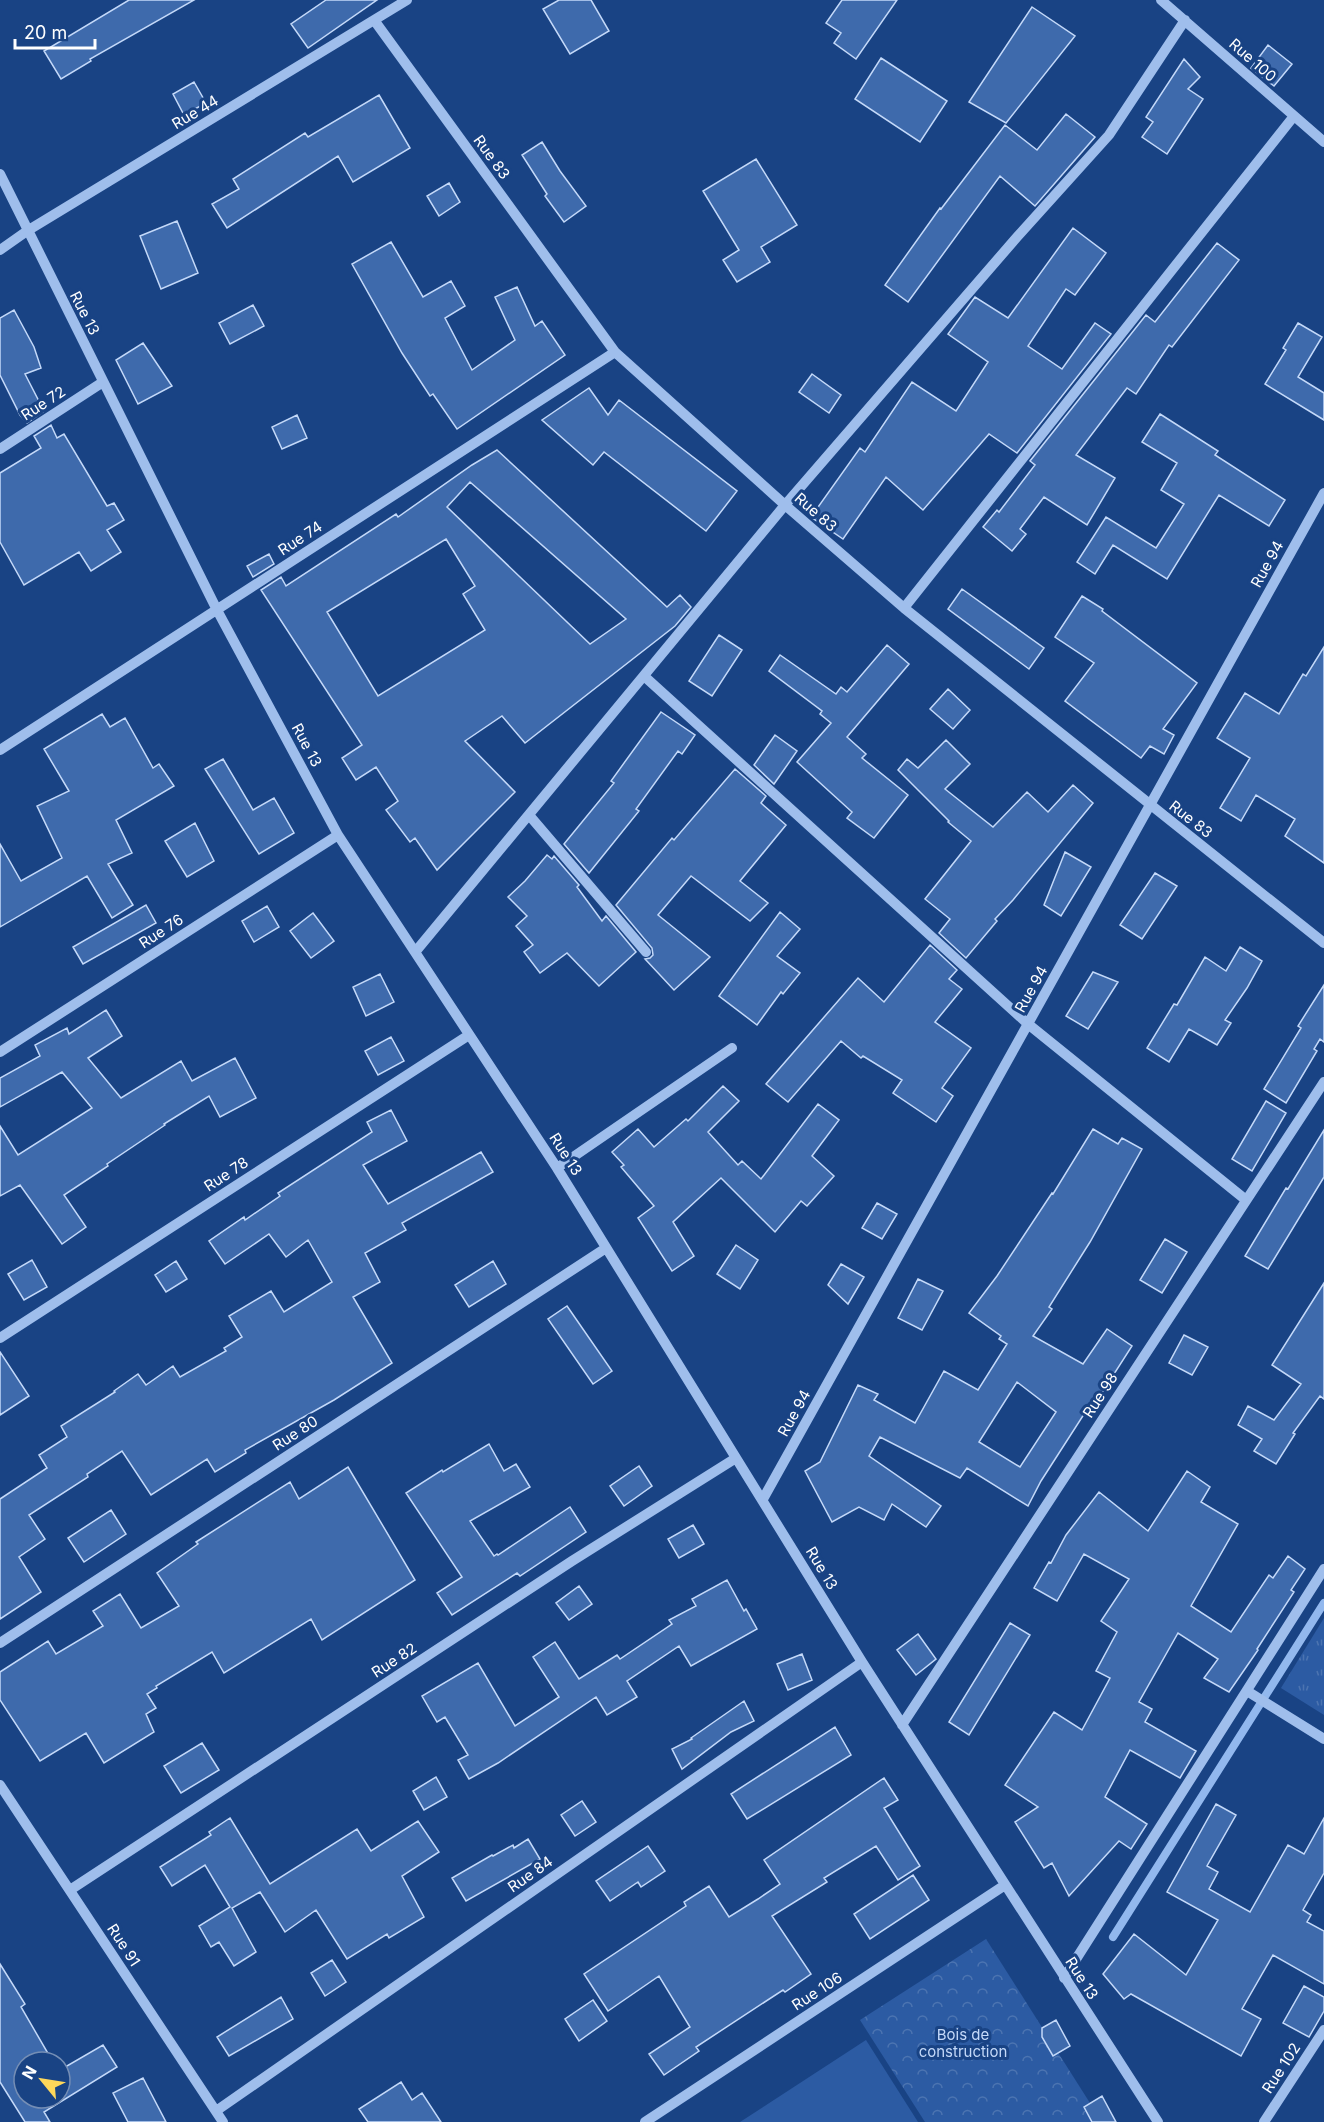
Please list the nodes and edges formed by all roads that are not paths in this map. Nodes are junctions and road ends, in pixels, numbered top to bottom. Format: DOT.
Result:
graph roads {
  1 [pos="407,0"];
  2 [pos="1161,0"];
  3 [pos="374,20"];
  4 [pos="1185,20"];
  5 [pos="1294,116"];
  6 [pos="1324,142"];
  7 [pos="0,174"];
  8 [pos="27,231"];
  9 [pos="0,250"];
  10 [pos="615,352"];
  11 [pos="103,381"];
  12 [pos="0,449"];
  13 [pos="1324,493"];
  14 [pos="785,505"];
  15 [pos="904,608"];
  16 [pos="217,609"];
  17 [pos="644,676"];
  18 [pos="0,750"];
  19 [pos="1150,806"];
  20 [pos="529,815"];
  21 [pos="338,835"];
  22 [pos="1324,943"];
  23 [pos="416,951"];
  24 [pos="646,952"];
  25 [pos="1028,1024"];
  26 [pos="469,1035"];
  27 [pos="732,1048"];
  28 [pos="0,1052"];
  29 [pos="1324,1082"];
  30 [pos="557,1168"];
  31 [pos="1246,1200"];
  32 [pos="606,1248"];
  33 [pos="0,1338"];
  34 [pos="736,1458"];
  35 [pos="763,1499"];
  36 [pos="1324,1569"];
  37 [pos="0,1643"];
  38 [pos="862,1662"];
  39 [pos="1247,1691"];
  40 [pos="902,1725"];
  41 [pos="1324,1739"];
  42 [pos="0,1785"];
  43 [pos="1005,1885"];
  44 [pos="69,1890"];
  45 [pos="1064,1978"];
  46 [pos="1324,2030"];
  47 [pos="216,2111"];
  48 [pos="223,2122"];
  49 [pos="645,2122"];
  50 [pos="1158,2122"];
  51 [pos="1264,2122"];
  1 -- 3 [label="street, Rue 44"];
  2 -- 4 [label="street, Rue 100"];
  3 -- 8 [label="street, Rue 44"];
  3 -- 10 [label="street, Rue 83"];
  4 -- 5 [label="street, Rue 100"];
  4 -- 14 [label="street"];
  5 -- 6 [label="street, Rue 100"];
  5 -- 15 [label="street"];
  7 -- 8 [label="street, Rue 13"];
  8 -- 9 [label="street, Rue 44"];
  8 -- 11 [label="street, Rue 13"];
  10 -- 14 [label="street, Rue 83"];
  10 -- 16 [label="street, Rue 74"];
  11 -- 12 [label="street, Rue 72"];
  11 -- 16 [label="street, Rue 13"];
  13 -- 19 [label="street, Rue 94"];
  14 -- 15 [label="street, Rue 83"];
  14 -- 17 [label="street"];
  15 -- 19 [label="street, Rue 83"];
  16 -- 18 [label="street, Rue 74"];
  16 -- 21 [label="street, Rue 13"];
  17 -- 20 [label="street"];
  17 -- 25 [label="street"];
  19 -- 22 [label="street, Rue 83"];
  19 -- 25 [label="street, Rue 94"];
  20 -- 23 [label="street"];
  20 -- 24 [label="street"];
  21 -- 23 [label="street, Rue 13"];
  21 -- 28 [label="street, Rue 76"];
  23 -- 26 [label="street, Rue 13"];
  25 -- 31 [label="street"];
  25 -- 35 [label="street, Rue 94"];
  26 -- 30 [label="street, Rue 13"];
  26 -- 33 [label="street, Rue 78"];
  27 -- 30 [label="street"];
  29 -- 31 [label="street, Rue 98"];
  30 -- 32 [label="street, Rue 13"];
  31 -- 40 [label="street, Rue 98"];
  32 -- 34 [label="street, Rue 13"];
  32 -- 37 [label="street, Rue 80"];
  34 -- 35 [label="street, Rue 13"];
  34 -- 44 [label="street, Rue 82"];
  35 -- 38 [label="street, Rue 13"];
  36 -- 39 [label="street"];
  38 -- 40 [label="street, Rue 13"];
  38 -- 47 [label="street, Rue 84"];
  39 -- 41 [label="street"];
  39 -- 45 [label="street"];
  40 -- 43 [label="street, Rue 13"];
  42 -- 44 [label="street, Rue 91"];
  43 -- 45 [label="street, Rue 13"];
  43 -- 49 [label="street, Rue 106"];
  44 -- 47 [label="street, Rue 91"];
  45 -- 50 [label="street, Rue 13"];
  46 -- 51 [label="street, Rue 102"];
  47 -- 48 [label="street, Rue 91"];
}
